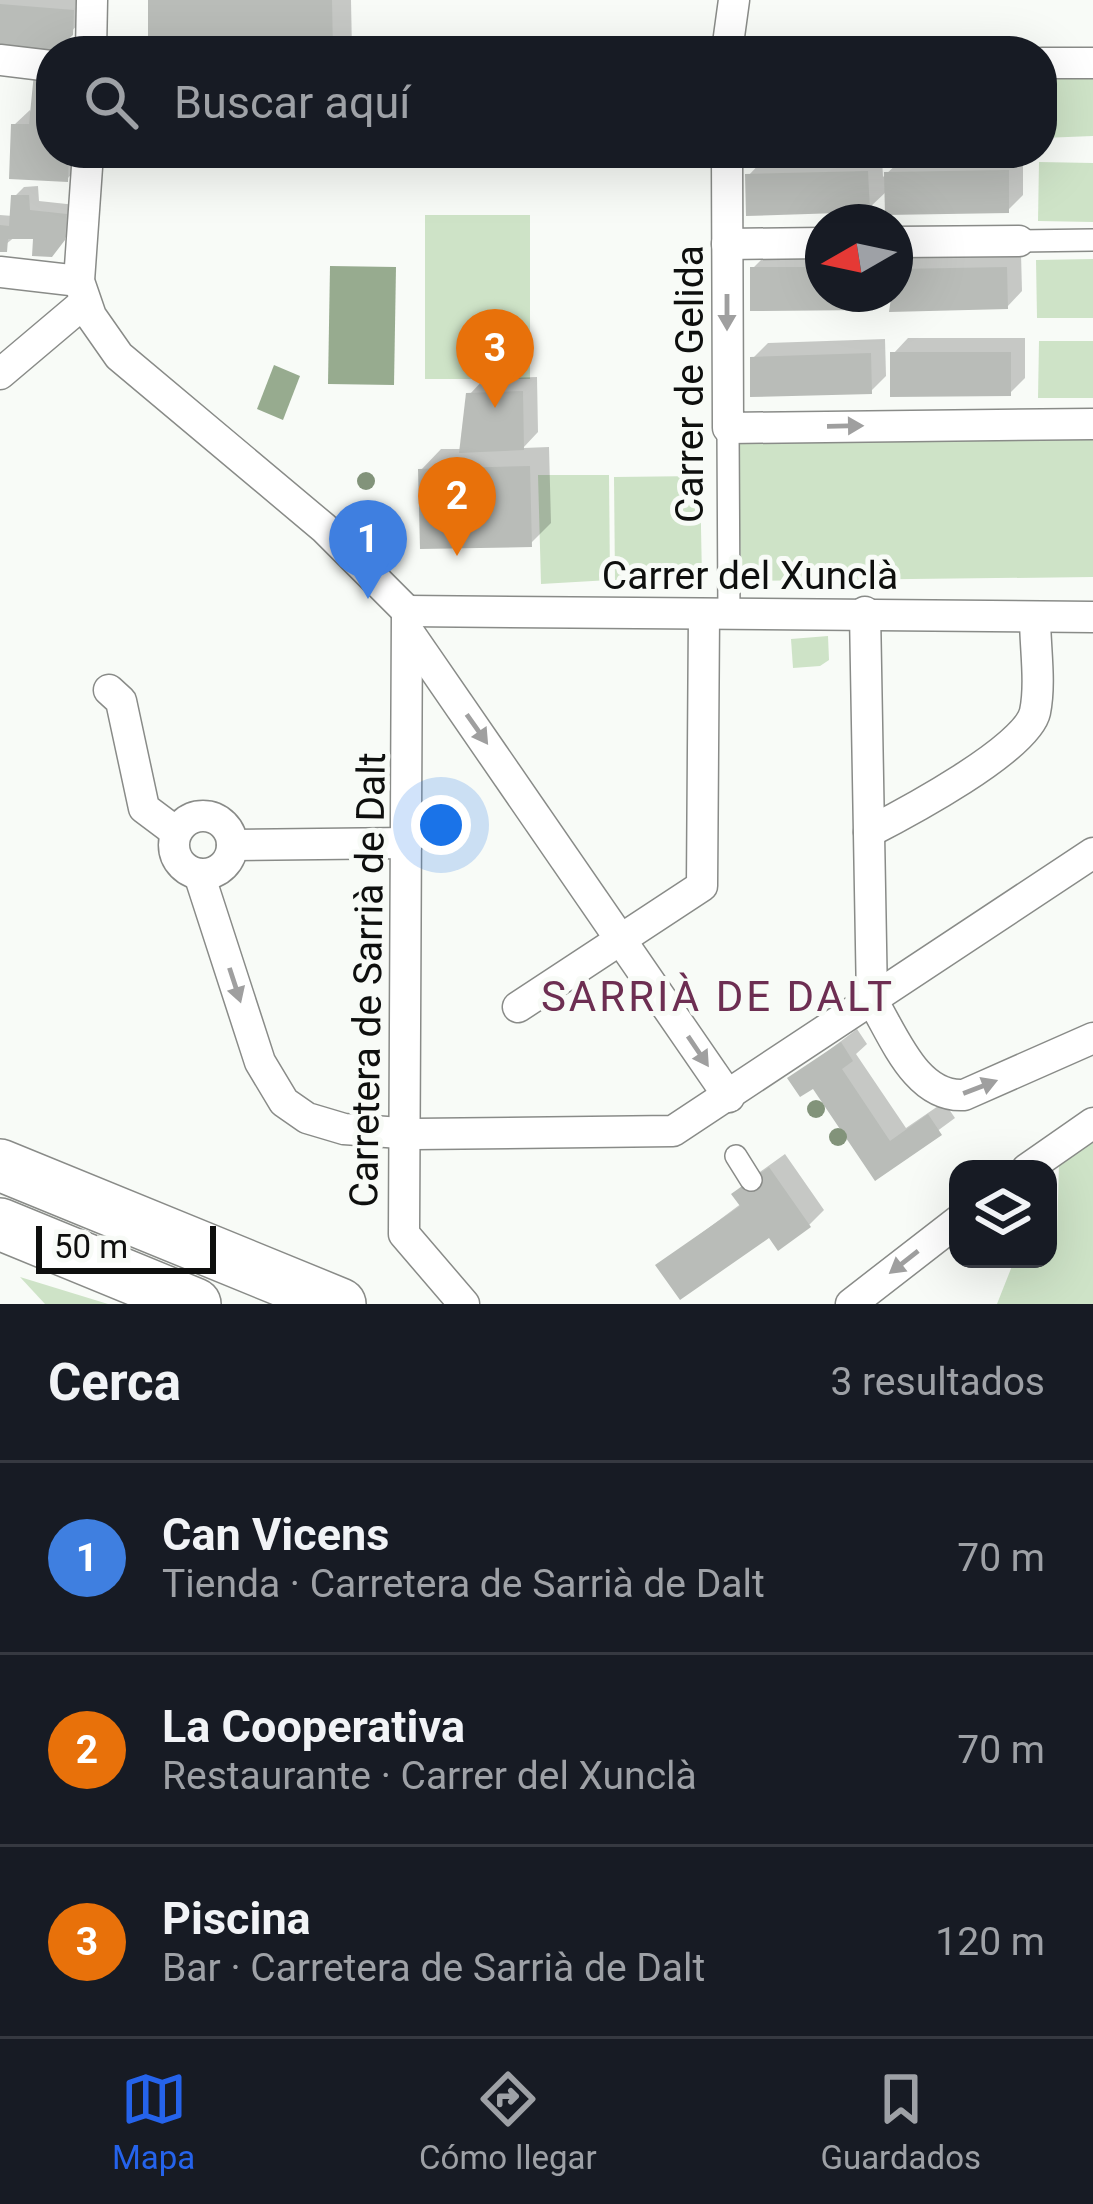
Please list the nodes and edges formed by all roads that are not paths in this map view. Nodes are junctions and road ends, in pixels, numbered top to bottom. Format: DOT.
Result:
graph roads {
  1 [pos="92,0"];
  2 [pos="734,0"];
  3 [pos="91,36"];
  4 [pos="729,36"];
  5 [pos="0,60"];
  6 [pos="1057,63"];
  7 [pos="1093,63"];
  8 [pos="36,64"];
  9 [pos="87,168"];
  10 [pos="727,168"];
  11 [pos="1093,240"];
  12 [pos="1019,241"];
  13 [pos="913,242"];
  14 [pos="805,243"];
  15 [pos="727,244"];
  16 [pos="0,272"];
  17 [pos="82,292"];
  18 [pos="0,374"];
  19 [pos="1093,424"];
  20 [pos="728,428"];
  21 [pos="865,613"];
  22 [pos="716,615"];
  23 [pos="1035,617"];
  24 [pos="1093,617"];
  25 [pos="408,622"];
  26 [pos="109,690"];
  27 [pos="176,832"];
  28 [pos="869,832"];
  29 [pos="407,843"];
  30 [pos="232,845"];
  31 [pos="1093,853"];
  32 [pos="199,874"];
  33 [pos="621,935"];
  34 [pos="872,1000"];
  35 [pos="518,1006"];
  36 [pos="1093,1038"];
  37 [pos="729,1097"];
  38 [pos="1093,1123"];
  39 [pos="403,1131"];
  40 [pos="736,1156"];
  41 [pos="1041,1160"];
  42 [pos="0,1166"];
  43 [pos="751,1180"];
  44 [pos="949,1228"];
  45 [pos="19,1230"];
  46 [pos="195,1304"];
  47 [pos="340,1304"];
  48 [pos="464,1304"];
  49 [pos="851,1304"];
  1 -- 3 [label="street"];
  2 -- 4 [label="street"];
  5 -- 8 [label="street"];
  6 -- 7 [label="street"];
  9 -- 17 [label="street"];
  10 -- 15 [label="street, Carrer de Gelida"];
  11 -- 12 [label="street"];
  12 -- 13 [label="street"];
  14 -- 15 [label="street"];
  15 -- 20 [label="street, Carrer de Gelida, one-way"];
  16 -- 17 [label="street"];
  17 -- 18 [label="street"];
  17 -- 25 [label="street"];
  20 -- 19 [label="street, one-way"];
  20 -- 22 [label="street, Carrer de Gelida"];
  21 -- 22 [label="street, Carrer del Xunclà"];
  21 -- 23 [label="street, Carrer del Xunclà"];
  21 -- 28 [label="street"];
  22 -- 25 [label="street, Carrer del Xunclà"];
  22 -- 33 [label="street"];
  23 -- 24 [label="street, Carrer del Xunclà"];
  23 -- 28 [label="street"];
  25 -- 29 [label="street, Carretera de Sarrià de Dalt"];
  25 -- 33 [label="street, one-way"];
  26 -- 27 [label="street"];
  27 -- 30 [label="street"];
  27 -- 32 [label="street"];
  28 -- 34 [label="street"];
  29 -- 30 [label="street"];
  29 -- 39 [label="street, Carretera de Sarrià de Dalt"];
  30 -- 32 [label="street"];
  31 -- 34 [label="street"];
  32 -- 39 [label="street, one-way"];
  33 -- 35 [label="street"];
  33 -- 37 [label="street, one-way"];
  34 -- 36 [label="street, one-way"];
  34 -- 37 [label="street"];
  37 -- 39 [label="street"];
  38 -- 41 [label="street"];
  39 -- 48 [label="street, Carretera de Sarrià de Dalt"];
  40 -- 43 [label="street"];
  42 -- 47 [label="highway"];
  44 -- 49 [label="street, one-way"];
  45 -- 46 [label="highway"];
}
